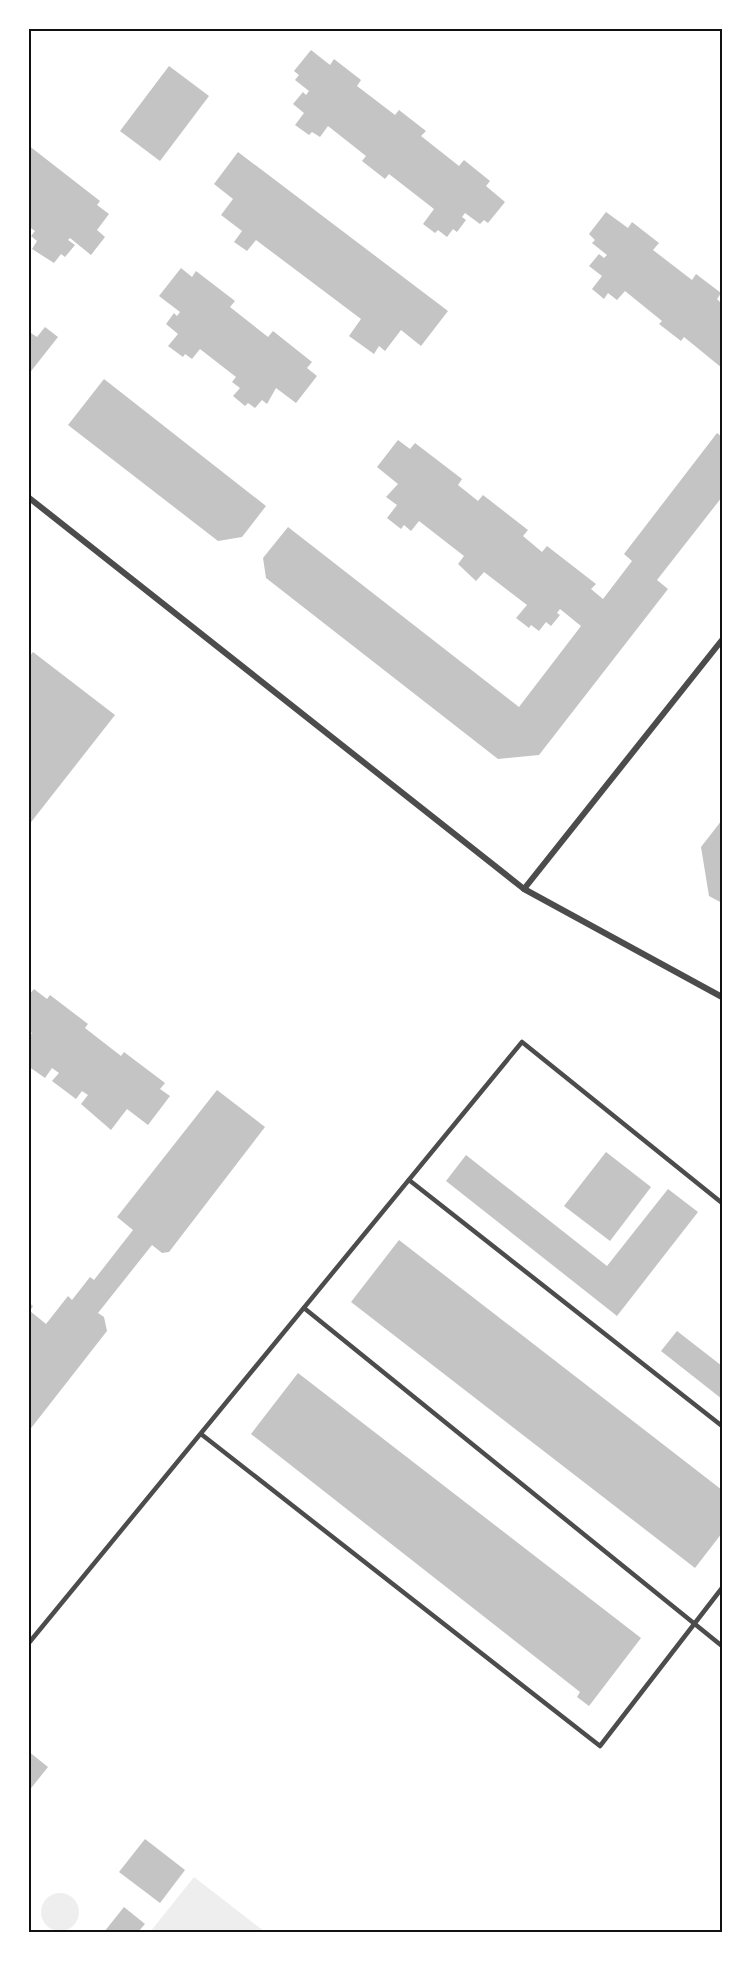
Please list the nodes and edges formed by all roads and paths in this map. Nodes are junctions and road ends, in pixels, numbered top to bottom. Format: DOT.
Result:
graph roads {
  1 [pos="28,498"];
  2 [pos="723,640"];
  3 [pos="524,889"];
  4 [pos="723,997"];
  5 [pos="409,1180"];
  6 [pos="723,1203"];
  7 [pos="304,1308"];
  8 [pos="723,1426"];
  9 [pos="201,1434"];
  10 [pos="723,1588"];
  11 [pos="695,1623"];
  12 [pos="28,1644"];
  13 [pos="723,1646"];
  1 -- 3 [label="street"];
  2 -- 3 [label="street"];
  3 -- 4 [label="street"];
  5 -- 6 [label="lane"];
  5 -- 7 [label="lane"];
  5 -- 8 [label="lane"];
  7 -- 9 [label="lane"];
  7 -- 11 [label="lane"];
  9 -- 11 [label="lane"];
  9 -- 12 [label="lane"];
  10 -- 11 [label="lane"];
  11 -- 13 [label="lane"];
}
